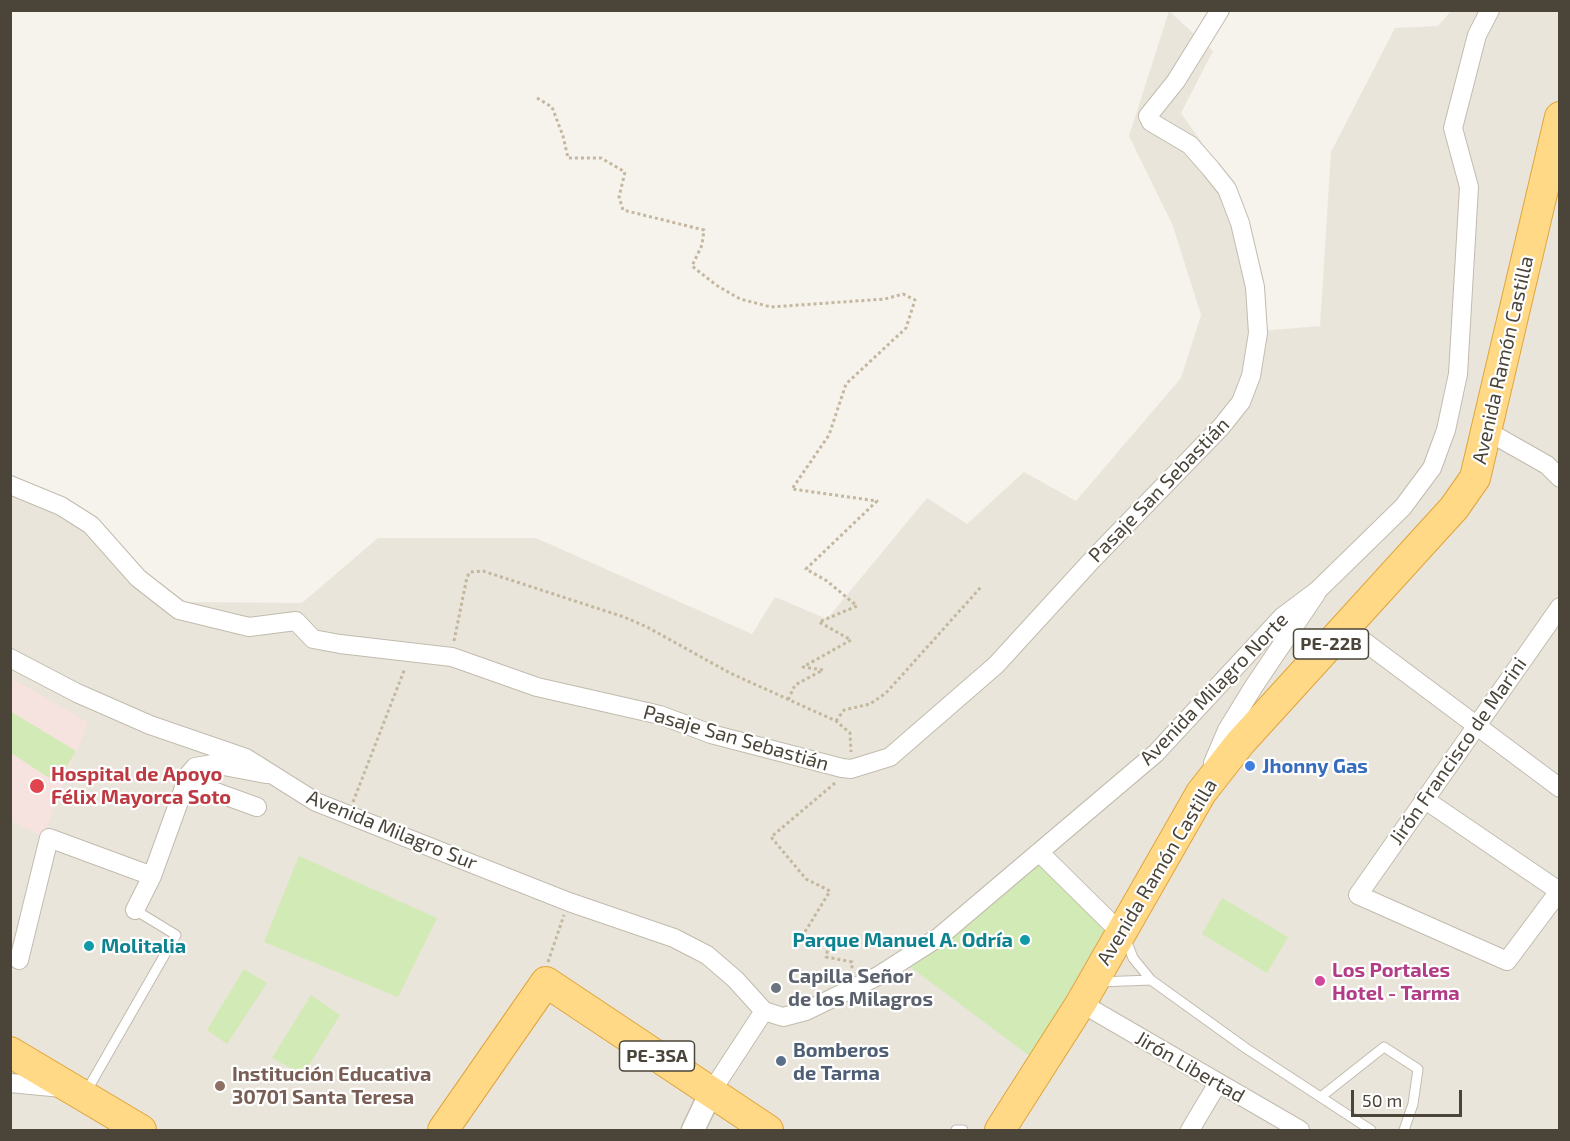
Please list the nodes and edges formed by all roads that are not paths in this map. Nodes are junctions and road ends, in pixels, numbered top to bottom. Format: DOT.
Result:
graph roads {
  1 [pos="1220,10"];
  2 [pos="1490,10"];
  3 [pos="1560,117"];
  4 [pos="1487,430"];
  5 [pos="1560,478"];
  6 [pos="10,485"];
  7 [pos="1318,590"];
  8 [pos="1560,607"];
  9 [pos="1346,628"];
  10 [pos="10,658"];
  11 [pos="1474,725"];
  12 [pos="274,775"];
  13 [pos="188,782"];
  14 [pos="1560,788"];
  15 [pos="1200,793"];
  16 [pos="1424,799"];
  17 [pos="257,807"];
  18 [pos="1039,852"];
  19 [pos="152,876"];
  20 [pos="1559,890"];
  21 [pos="135,910"];
  22 [pos="1124,926"];
  23 [pos="19,960"];
  24 [pos="1151,980"];
  25 [pos="1086,993"];
  26 [pos="764,1011"];
  27 [pos="10,1052"];
  28 [pos="10,1083"];
  29 [pos="1218,1083"];
  30 [pos="76,1092"];
  31 [pos="711,1092"];
  32 [pos="1322,1096"];
  33 [pos="141,1131"];
  34 [pos="443,1131"];
  35 [pos="693,1131"];
  36 [pos="768,1131"];
  37 [pos="956,1131"];
  38 [pos="963,1131"];
  39 [pos="1000,1131"];
  40 [pos="1190,1131"];
  41 [pos="1300,1131"];
  42 [pos="1371,1131"];
  43 [pos="1404,1131"];
  1 -- 6 [label="street, Pasaje San Sebastián"];
  2 -- 7 [label="street, Avenida Milagro Norte"];
  3 -- 4 [label="highway, Avenida Ramón Castilla / PE-22B"];
  4 -- 5 [label="street"];
  4 -- 9 [label="highway, Avenida Ramón Castilla / PE-22B"];
  7 -- 15 [label="street"];
  7 -- 18 [label="street, Avenida Milagro Norte"];
  8 -- 11 [label="street, Jirón Francisco de Marini"];
  9 -- 11 [label="street"];
  9 -- 15 [label="highway, Avenida Ramón Castilla / PE-22B"];
  10 -- 12 [label="street, Avenida Milagro Sur"];
  11 -- 14 [label="street"];
  11 -- 16 [label="street, Jirón Francisco de Marini"];
  12 -- 13 [label="street"];
  12 -- 26 [label="street, Avenida Milagro Sur"];
  13 -- 17 [label="street"];
  13 -- 19 [label="street"];
  15 -- 22 [label="highway, Avenida Ramón Castilla / PE-22B"];
  16 -- 20 [label="street"];
  16 -- 20 [label="street, Jirón Francisco de Marini"];
  18 -- 22 [label="street"];
  18 -- 26 [label="street, Avenida Milagro Norte"];
  19 -- 21 [label="street"];
  19 -- 23 [label="street"];
  21 -- 30 [label="lane"];
  22 -- 24 [label="lane"];
  22 -- 25 [label="highway, Avenida Ramón Castilla / PE-22B"];
  24 -- 25 [label="lane"];
  24 -- 32 [label="lane"];
  25 -- 29 [label="street, Jirón Libertad"];
  25 -- 39 [label="highway, Avenida Ramón Castilla / PE-22B"];
  26 -- 31 [label="street"];
  27 -- 30 [label="highway"];
  28 -- 30 [label="street"];
  29 -- 40 [label="street"];
  29 -- 41 [label="street, Jirón Libertad"];
  30 -- 33 [label="highway"];
  31 -- 34 [label="highway, PE-3SA"];
  31 -- 35 [label="street"];
  31 -- 36 [label="highway, PE-3SA"];
  32 -- 42 [label="lane"];
  32 -- 43 [label="lane"];
  37 -- 38 [label="lane"];
}
